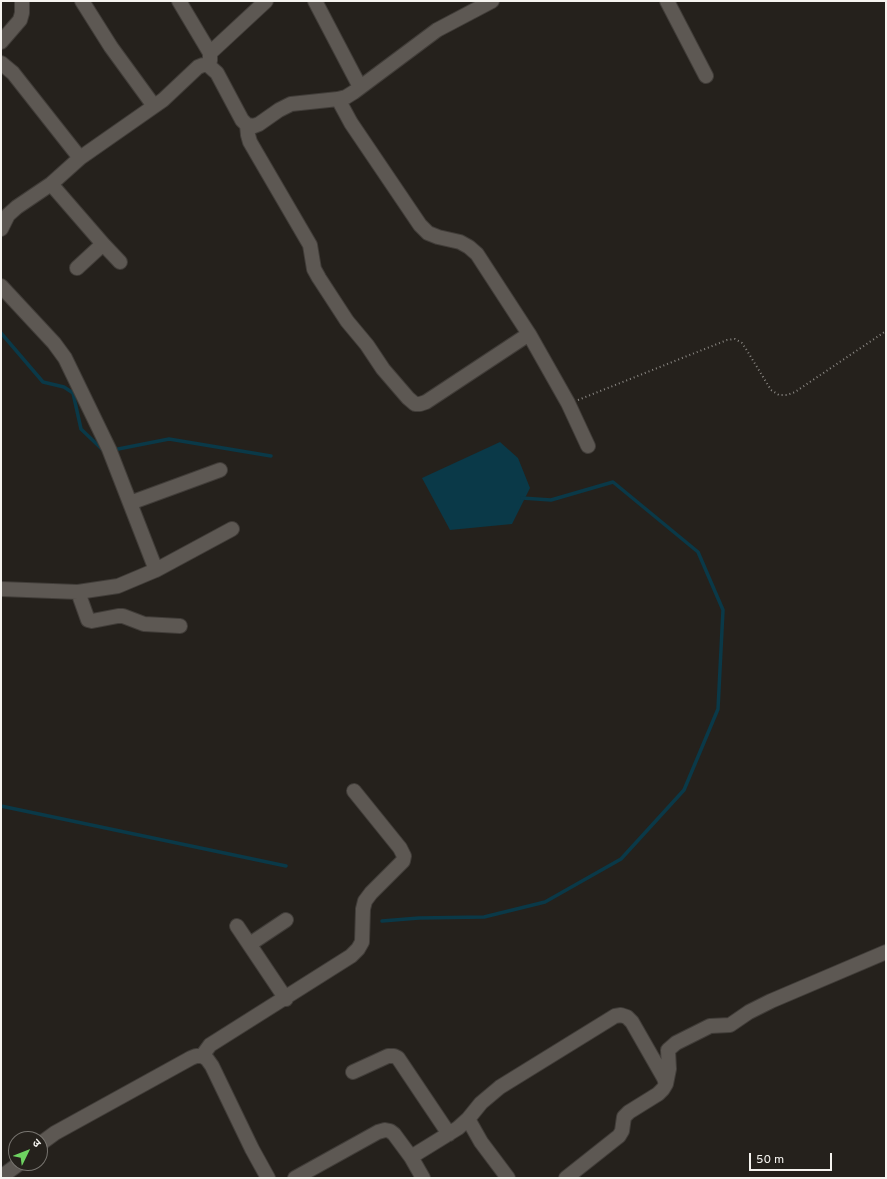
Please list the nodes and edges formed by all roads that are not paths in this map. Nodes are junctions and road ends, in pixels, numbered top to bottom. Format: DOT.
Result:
graph roads {
  1 [pos="22,1"];
  2 [pos="82,1"];
  3 [pos="179,1"];
  4 [pos="266,1"];
  5 [pos="315,1"];
  6 [pos="492,1"];
  7 [pos="667,1"];
  8 [pos="1,42"];
  9 [pos="209,59"];
  10 [pos="1,63"];
  11 [pos="706,76"];
  12 [pos="360,87"];
  13 [pos="338,99"];
  14 [pos="154,106"];
  15 [pos="247,125"];
  16 [pos="80,158"];
  17 [pos="50,184"];
  18 [pos="4,214"];
  19 [pos="1,229"];
  20 [pos="103,244"];
  21 [pos="120,262"];
  22 [pos="77,268"];
  23 [pos="1,286"];
  24 [pos="529,334"];
  25 [pos="588,446"];
  26 [pos="220,470"];
  27 [pos="130,504"];
  28 [pos="232,529"];
  29 [pos="156,570"];
  30 [pos="1,589"];
  31 [pos="78,592"];
  32 [pos="180,626"];
  33 [pos="354,791"];
  34 [pos="286,920"];
  35 [pos="237,926"];
  36 [pos="250,944"];
  37 [pos="886,952"];
  38 [pos="286,999"];
  39 [pos="202,1056"];
  40 [pos="353,1072"];
  41 [pos="666,1084"];
  42 [pos="468,1120"];
  43 [pos="449,1134"];
  44 [pos="48,1139"];
  45 [pos="411,1156"];
  46 [pos="9,1171"];
  47 [pos="1,1177"];
  48 [pos="268,1178"];
  49 [pos="294,1178"];
  50 [pos="424,1178"];
  51 [pos="508,1178"];
  52 [pos="566,1178"];
  1 -- 8 [label="street"];
  2 -- 14 [label="street"];
  3 -- 9 [label="street"];
  4 -- 9 [label="street"];
  5 -- 12 [label="street"];
  6 -- 12 [label="street"];
  7 -- 11 [label="street"];
  9 -- 14 [label="street"];
  9 -- 15 [label="street"];
  10 -- 16 [label="street"];
  12 -- 13 [label="street"];
  13 -- 15 [label="street"];
  13 -- 24 [label="street"];
  14 -- 16 [label="street"];
  15 -- 24 [label="street"];
  16 -- 17 [label="street"];
  17 -- 18 [label="street"];
  17 -- 20 [label="street"];
  18 -- 19 [label="street"];
  20 -- 21 [label="street"];
  20 -- 22 [label="street"];
  23 -- 27 [label="street"];
  24 -- 25 [label="street"];
  26 -- 27 [label="street"];
  27 -- 29 [label="street"];
  28 -- 29 [label="street"];
  29 -- 31 [label="street"];
  30 -- 31 [label="street"];
  31 -- 32 [label="street"];
  33 -- 38 [label="street"];
  34 -- 36 [label="street"];
  35 -- 36 [label="street"];
  36 -- 38 [label="street"];
  37 -- 41 [label="street"];
  38 -- 39 [label="street"];
  39 -- 44 [label="street"];
  39 -- 48 [label="street"];
  40 -- 43 [label="street"];
  41 -- 42 [label="street"];
  41 -- 52 [label="street"];
  42 -- 43 [label="street"];
  42 -- 51 [label="street"];
  43 -- 45 [label="street"];
  45 -- 49 [label="street"];
  45 -- 50 [label="street"];
  46 -- 47 [label="street"];
}
